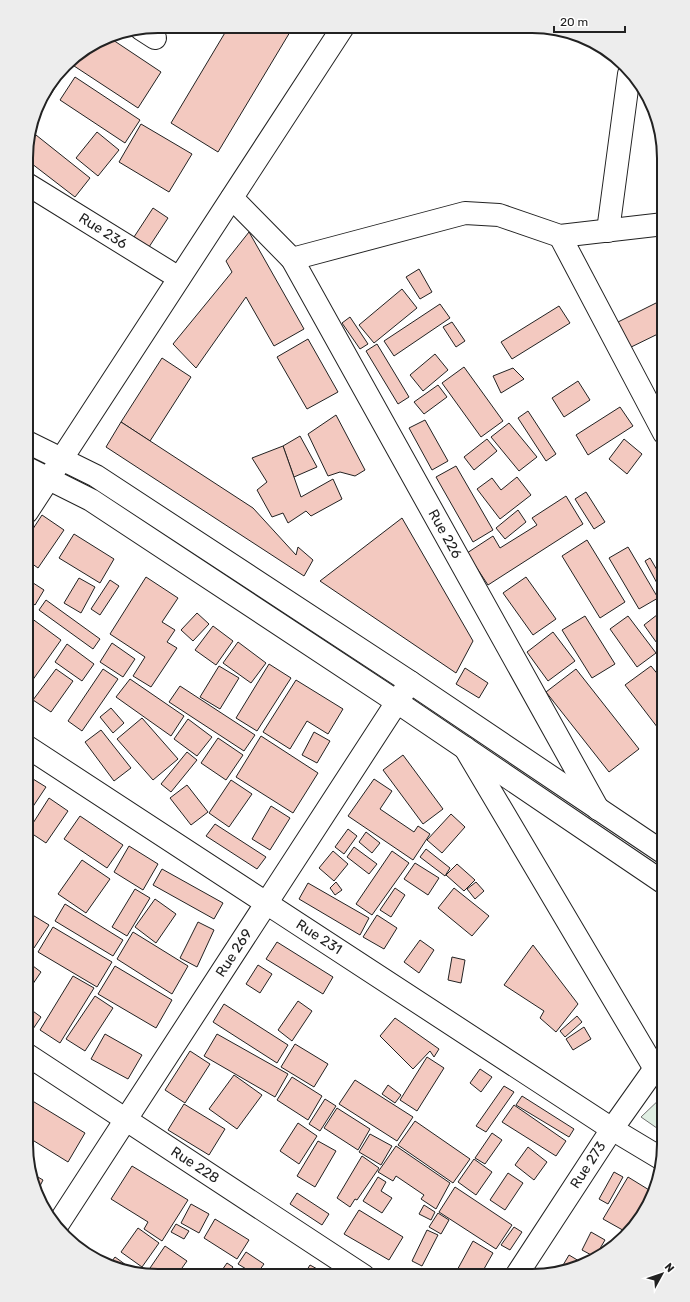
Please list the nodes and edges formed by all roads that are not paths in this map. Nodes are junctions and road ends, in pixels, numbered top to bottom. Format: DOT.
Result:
graph roads {
  1 [pos="339,33"];
  2 [pos="628,79"];
  3 [pos="33,188"];
  4 [pos="232,198"];
  5 [pos="657,225"];
  6 [pos="608,231"];
  7 [pos="560,236"];
  8 [pos="292,259"];
  9 [pos="179,278"];
  10 [pos="657,420"];
  11 [pos="33,445"];
  12 [pos="61,459"];
  13 [pos="33,471"];
  14 [pos="49,478"];
  15 [pos="33,503"];
  16 [pos="410,682"];
  17 [pos="397,702"];
  18 [pos="466,748"];
  19 [pos="33,751"];
  20 [pos="598,808"];
  21 [pos="657,848"];
  22 [pos="657,878"];
  23 [pos="266,903"];
  24 [pos="33,1059"];
  25 [pos="657,1059"];
  26 [pos="657,1065"];
  27 [pos="126,1119"];
  28 [pos="612,1128"];
  29 [pos="657,1156"];
  30 [pos="60,1221"];
  31 [pos="353,1269"];
  32 [pos="521,1269"];
  1 -- 4 [label="street"];
  2 -- 6 [label="street"];
  3 -- 9 [label="street, Rue 236"];
  4 -- 8 [label="street, Rue 226"];
  4 -- 9 [label="street"];
  5 -- 6 [label="street"];
  6 -- 7 [label="street"];
  7 -- 8 [label="street"];
  7 -- 10 [label="street"];
  8 -- 20 [label="street, Rue 226"];
  9 -- 12 [label="street"];
  11 -- 12 [label="street"];
  12 -- 14 [label="street"];
  12 -- 16 [label="street"];
  13 -- 14 [label="street"];
  14 -- 15 [label="street"];
  14 -- 17 [label="street"];
  16 -- 17 [label="street, Rue 269"];
  16 -- 20 [label="street"];
  17 -- 18 [label="street"];
  17 -- 23 [label="street, Rue 269"];
  18 -- 22 [label="street"];
  18 -- 25 [label="street"];
  19 -- 23 [label="street, Rue 231"];
  20 -- 21 [label="street"];
  23 -- 27 [label="street, Rue 269"];
  23 -- 28 [label="street, Rue 231"];
  24 -- 27 [label="street, Rue 228"];
  26 -- 28 [label="street, Rue 273"];
  27 -- 30 [label="street, Rue 269"];
  27 -- 31 [label="street, Rue 228"];
  28 -- 29 [label="street, Rue 231"];
  28 -- 32 [label="street, Rue 273"];
}
